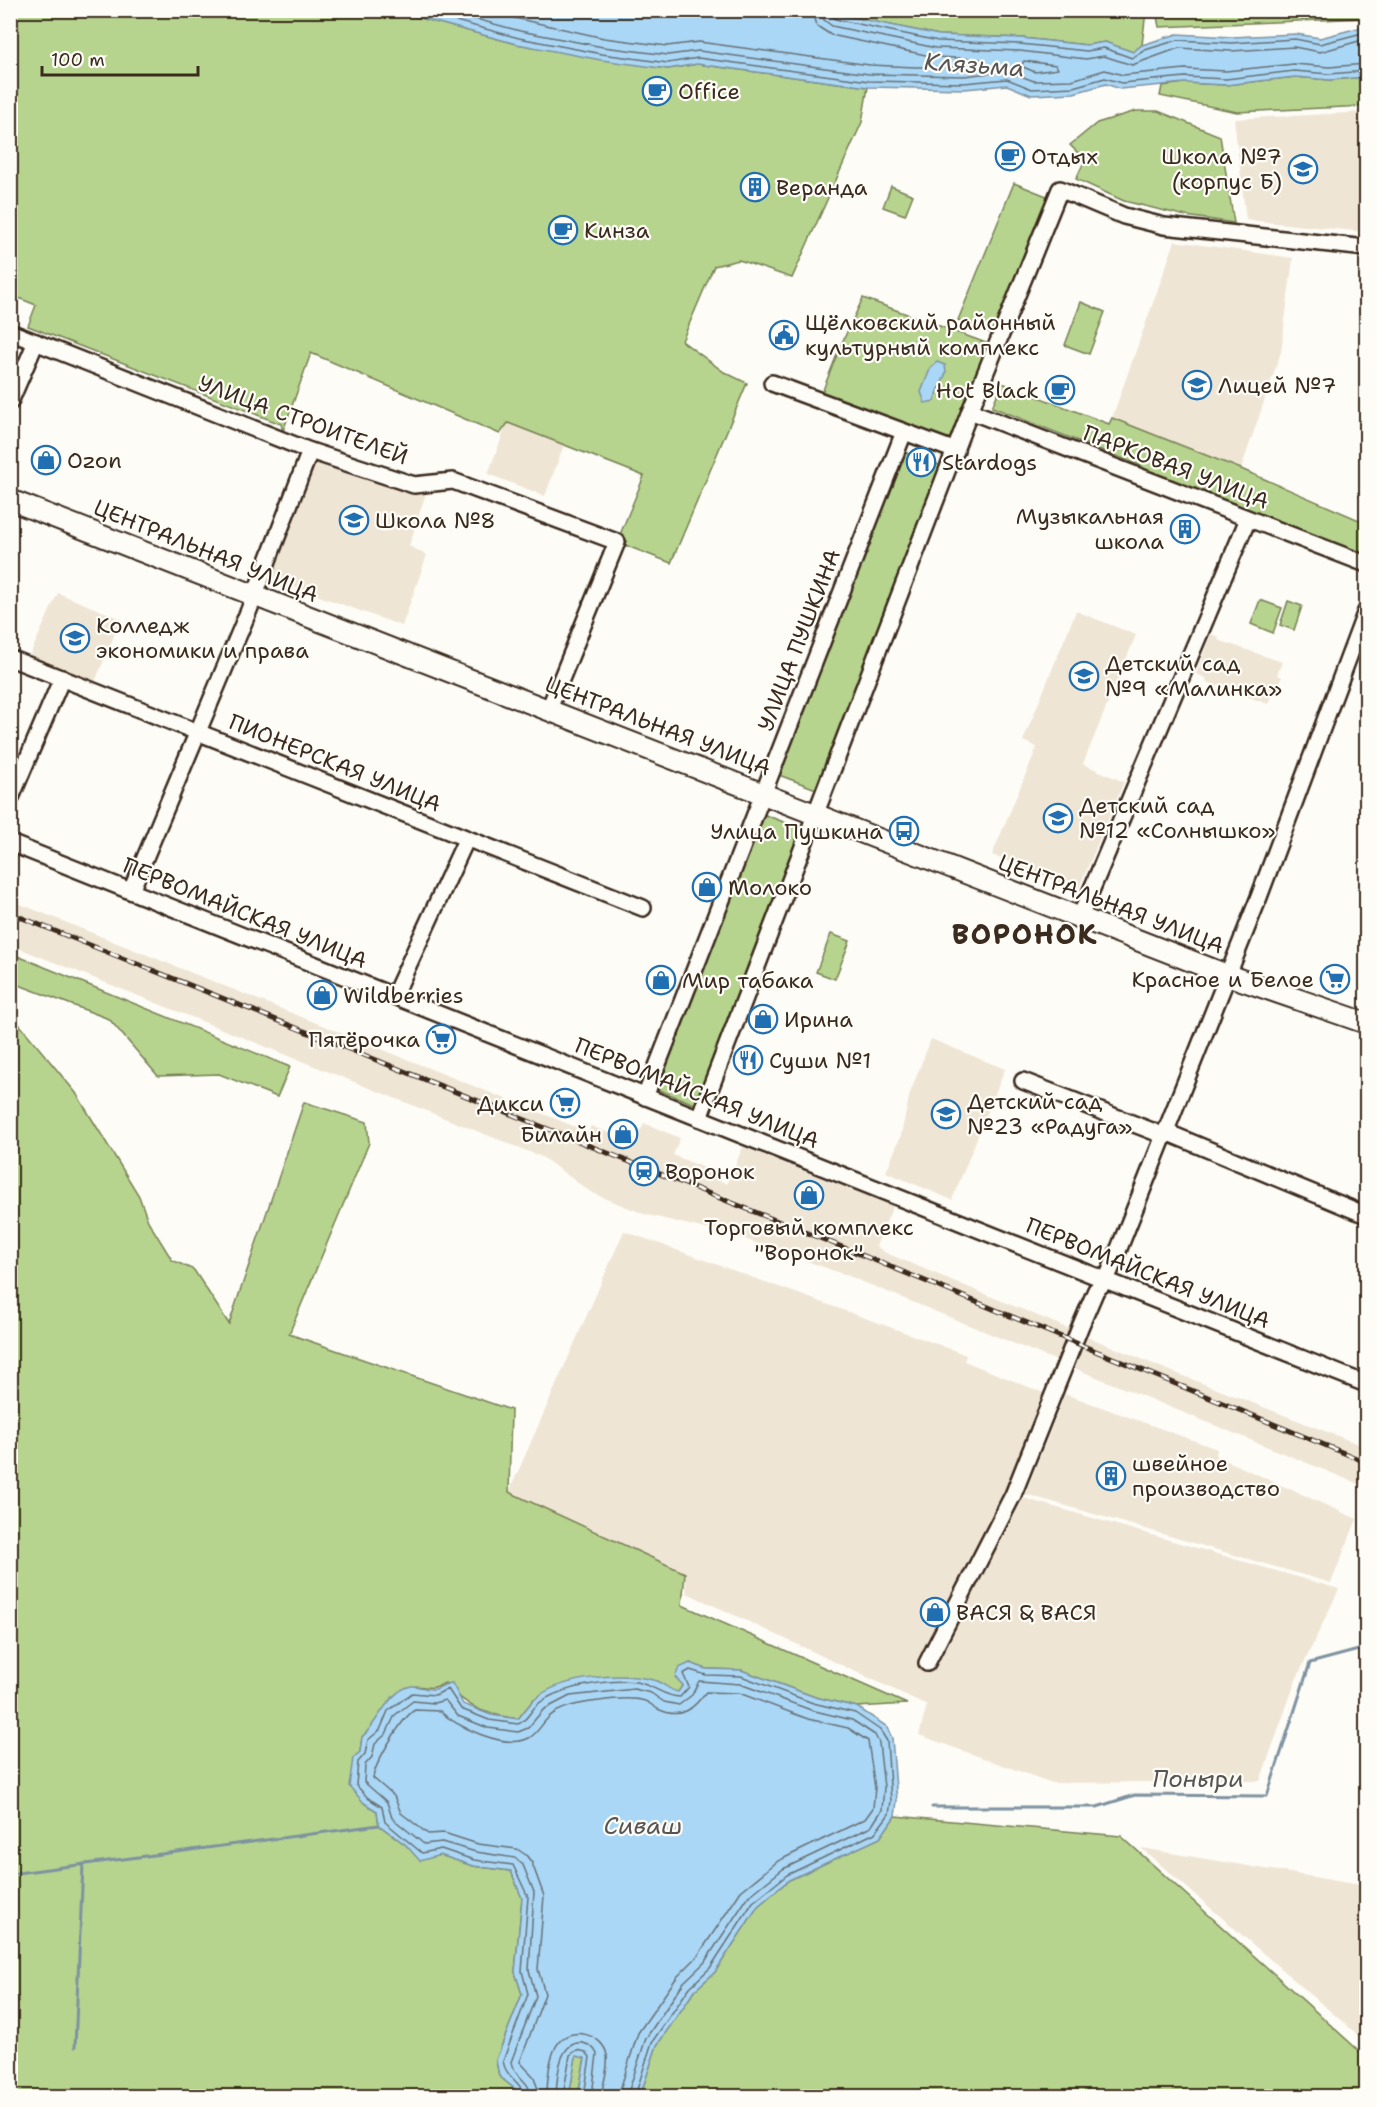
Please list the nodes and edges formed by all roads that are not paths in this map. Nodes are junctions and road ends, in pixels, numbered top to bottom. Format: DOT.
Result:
graph roads {
  1 [pos="1366,248"];
  2 [pos="10,332"];
  3 [pos="36,342"];
  4 [pos="771,383"];
  5 [pos="10,402"];
  6 [pos="970,411"];
  7 [pos="903,432"];
  8 [pos="310,450"];
  9 [pos="954,458"];
  10 [pos="10,500"];
  11 [pos="1248,519"];
  12 [pos="1366,564"];
  13 [pos="254,596"];
  14 [pos="1366,611"];
  15 [pos="10,658"];
  16 [pos="62,678"];
  17 [pos="549,709"];
  18 [pos="196,731"];
  19 [pos="764,793"];
  20 [pos="10,800"];
  21 [pos="816,813"];
  22 [pos="465,840"];
  23 [pos="10,843"];
  24 [pos="131,891"];
  25 [pos="643,908"];
  26 [pos="1080,916"];
  27 [pos="1227,975"];
  28 [pos="394,996"];
  29 [pos="1289,998"];
  30 [pos="1366,1023"];
  31 [pos="1366,1035"];
  32 [pos="1023,1081"];
  33 [pos="645,1097"];
  34 [pos="699,1118"];
  35 [pos="1166,1134"];
  36 [pos="1366,1215"];
  37 [pos="1106,1282"];
  38 [pos="1366,1384"];
  39 [pos="927,1663"];
  1 -- 6 [label="street"];
  2 -- 3 [label="street, УЛИЦА СТРОИТЕЛЕЙ"];
  3 -- 5 [label="street"];
  3 -- 8 [label="street, УЛИЦА СТРОИТЕЛЕЙ"];
  4 -- 7 [label="street"];
  6 -- 9 [label="street"];
  6 -- 11 [label="street, ПАРКОВАЯ УЛИЦА"];
  7 -- 9 [label="street"];
  7 -- 19 [label="street, УЛИЦА ПУШКИНА"];
  8 -- 13 [label="street"];
  8 -- 17 [label="street, УЛИЦА СТРОИТЕЛЕЙ"];
  9 -- 21 [label="street"];
  10 -- 13 [label="main road, ЦЕНТРАЛЬНАЯ УЛИЦА"];
  11 -- 12 [label="street, ПАРКОВАЯ УЛИЦА"];
  11 -- 26 [label="street"];
  13 -- 17 [label="main road, ЦЕНТРАЛЬНАЯ УЛИЦА"];
  13 -- 18 [label="street"];
  14 -- 27 [label="street"];
  15 -- 16 [label="street, ПИОНЕРСКАЯ УЛИЦА"];
  16 -- 18 [label="street, ПИОНЕРСКАЯ УЛИЦА"];
  16 -- 20 [label="street"];
  17 -- 19 [label="main road, ЦЕНТРАЛЬНАЯ УЛИЦА"];
  18 -- 22 [label="street, ПИОНЕРСКАЯ УЛИЦА"];
  18 -- 24 [label="street"];
  19 -- 21 [label="main road, ЦЕНТРАЛЬНАЯ УЛИЦА"];
  19 -- 33 [label="street, УЛИЦА ПУШКИНА"];
  21 -- 26 [label="main road, ЦЕНТРАЛЬНАЯ УЛИЦА"];
  21 -- 34 [label="street"];
  22 -- 25 [label="street, ПИОНЕРСКАЯ УЛИЦА"];
  22 -- 28 [label="street"];
  23 -- 24 [label="street, ПЕРВОМАЙСКАЯ УЛИЦА"];
  24 -- 28 [label="street, ПЕРВОМАЙСКАЯ УЛИЦА"];
  26 -- 27 [label="main road, ЦЕНТРАЛЬНАЯ УЛИЦА"];
  27 -- 29 [label="main road, ЦЕНТРАЛЬНАЯ УЛИЦА"];
  27 -- 35 [label="street"];
  28 -- 33 [label="street, ПЕРВОМАЙСКАЯ УЛИЦА"];
  29 -- 30 [label="main road, ЦЕНТРАЛЬНАЯ УЛИЦА"];
  29 -- 31 [label="main road, ЦЕНТРАЛЬНАЯ УЛИЦА"];
  32 -- 35 [label="street"];
  33 -- 34 [label="street, ПЕРВОМАЙСКАЯ УЛИЦА"];
  34 -- 37 [label="street, ПЕРВОМАЙСКАЯ УЛИЦА"];
  35 -- 36 [label="street"];
  35 -- 37 [label="street"];
  37 -- 38 [label="street, ПЕРВОМАЙСКАЯ УЛИЦА"];
  37 -- 39 [label="street"];
}
